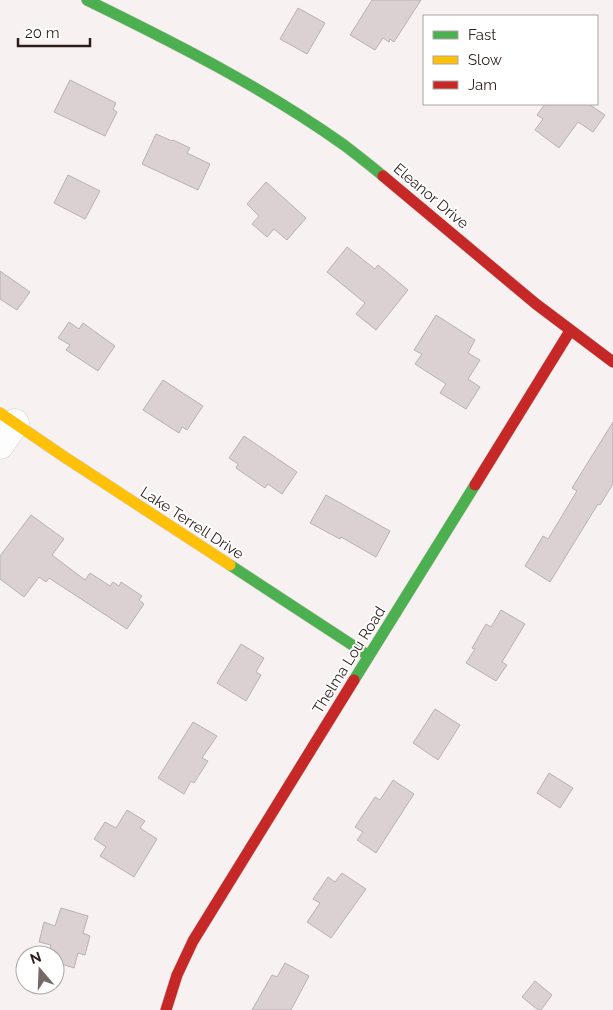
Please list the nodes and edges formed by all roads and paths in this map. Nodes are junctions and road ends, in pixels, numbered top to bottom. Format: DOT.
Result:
graph roads {
  1 [pos="87,0"];
  2 [pos="570,331"];
  3 [pos="613,362"];
  4 [pos="8,418"];
  5 [pos="0,445"];
  6 [pos="369,656"];
  7 [pos="166,1010"];
  1 -- 2 [label="street, Eleanor Drive"];
  2 -- 3 [label="street, Eleanor Drive"];
  2 -- 6 [label="street, Thelma Lou Road"];
  4 -- 5 [label="street"];
  4 -- 6 [label="street, Lake Terrell Drive"];
  6 -- 7 [label="street, Thelma Lou Road"];
}
